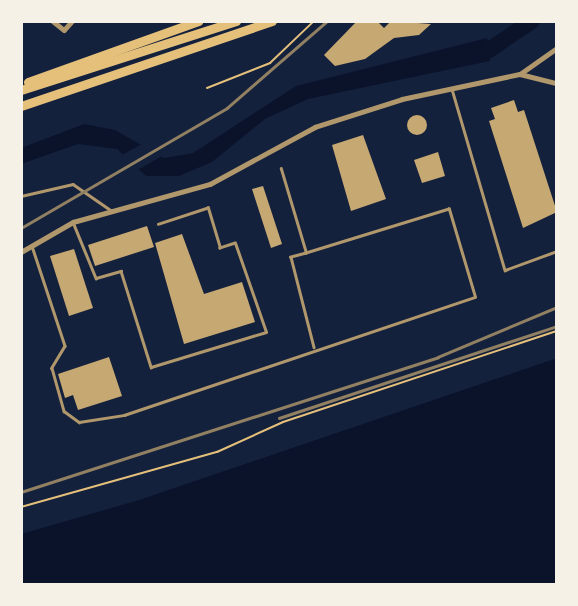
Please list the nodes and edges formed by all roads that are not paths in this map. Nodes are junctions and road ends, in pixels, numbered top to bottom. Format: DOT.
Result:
graph roads {
  1 [pos="54,21"];
  2 [pos="72,21"];
  3 [pos="198,21"];
  4 [pos="236,21"];
  5 [pos="272,21"];
  6 [pos="557,48"];
  7 [pos="520,74"];
  8 [pos="557,83"];
  9 [pos="21,84"];
  10 [pos="452,89"];
  11 [pos="21,90"];
  12 [pos="21,106"];
  13 [pos="281,169"];
  14 [pos="21,196"];
  15 [pos="112,211"];
  16 [pos="73,222"];
  17 [pos="159,224"];
  18 [pos="32,246"];
  19 [pos="557,251"];
  20 [pos="21,252"];
  21 [pos="306,253"];
  22 [pos="314,347"];
  23 [pos="21,379"];
  24 [pos="21,388"];
  1 -- 2 [label="street"];
  3 -- 9 [label="highway"];
  4 -- 11 [label="highway"];
  5 -- 12 [label="highway"];
  6 -- 7 [label="street"];
  7 -- 8 [label="street"];
  7 -- 10 [label="street"];
  10 -- 15 [label="street"];
  10 -- 19 [label="lane"];
  13 -- 21 [label="lane"];
  14 -- 15 [label="lane"];
  15 -- 16 [label="street"];
  16 -- 17 [label="lane"];
  16 -- 18 [label="street"];
  18 -- 20 [label="street"];
  18 -- 22 [label="lane"];
  21 -- 22 [label="lane"];
  21 -- 22 [label="lane"];
  23 -- 24 [label="lane"];
}
